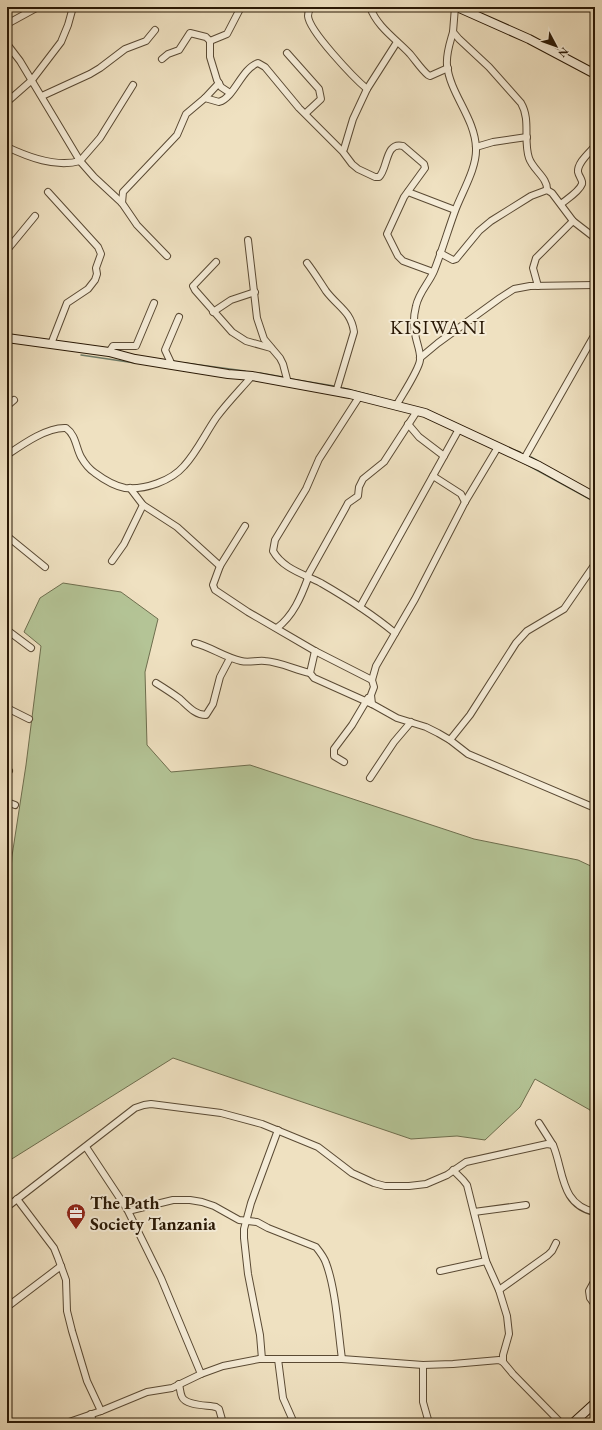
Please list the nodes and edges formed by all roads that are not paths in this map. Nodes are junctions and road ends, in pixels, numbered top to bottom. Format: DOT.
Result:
graph roads {
  1 [pos="38,7"];
  2 [pos="73,7"];
  3 [pos="241,7"];
  4 [pos="311,7"];
  5 [pos="370,7"];
  6 [pos="456,7"];
  7 [pos="7,24"];
  8 [pos="155,30"];
  9 [pos="453,32"];
  10 [pos="210,41"];
  11 [pos="397,42"];
  12 [pos="7,44"];
  13 [pos="287,53"];
  14 [pos="162,59"];
  15 [pos="448,68"];
  16 [pos="595,74"];
  17 [pos="32,80"];
  18 [pos="219,83"];
  19 [pos="133,84"];
  20 [pos="367,89"];
  21 [pos="230,93"];
  22 [pos="42,96"];
  23 [pos="205,98"];
  24 [pos="7,102"];
  25 [pos="306,113"];
  26 [pos="527,137"];
  27 [pos="7,146"];
  28 [pos="595,146"];
  29 [pos="476,147"];
  30 [pos="344,149"];
  31 [pos="80,161"];
  32 [pos="547,190"];
  33 [pos="48,192"];
  34 [pos="408,192"];
  35 [pos="122,202"];
  36 [pos="561,204"];
  37 [pos="455,210"];
  38 [pos="35,216"];
  39 [pos="573,221"];
  40 [pos="595,238"];
  41 [pos="248,240"];
  42 [pos="7,250"];
  43 [pos="440,253"];
  44 [pos="167,256"];
  45 [pos="216,262"];
  46 [pos="307,263"];
  47 [pos="433,272"];
  48 [pos="595,285"];
  49 [pos="538,286"];
  50 [pos="255,292"];
  51 [pos="154,303"];
  52 [pos="214,312"];
  53 [pos="179,317"];
  54 [pos="595,334"];
  55 [pos="7,338"];
  56 [pos="51,344"];
  57 [pos="271,348"];
  58 [pos="108,352"];
  59 [pos="420,358"];
  60 [pos="172,365"];
  61 [pos="252,376"];
  62 [pos="288,383"];
  63 [pos="336,392"];
  64 [pos="359,397"];
  65 [pos="14,400"];
  66 [pos="7,406"];
  67 [pos="396,406"];
  68 [pos="417,411"];
  69 [pos="408,424"];
  70 [pos="459,429"];
  71 [pos="498,447"];
  72 [pos="7,455"];
  73 [pos="444,456"];
  74 [pos="524,459"];
  75 [pos="433,476"];
  76 [pos="130,488"];
  77 [pos="595,497"];
  78 [pos="466,502"];
  79 [pos="143,505"];
  80 [pos="245,526"];
  81 [pos="7,536"];
  82 [pos="112,561"];
  83 [pos="595,564"];
  84 [pos="220,566"];
  85 [pos="45,568"];
  86 [pos="307,577"];
  87 [pos="360,607"];
  88 [pos="277,628"];
  89 [pos="7,630"];
  90 [pos="395,633"];
  91 [pos="195,643"];
  92 [pos="31,648"];
  93 [pos="315,651"];
  94 [pos="230,658"];
  95 [pos="310,673"];
  96 [pos="372,680"];
  97 [pos="156,683"];
  98 [pos="369,702"];
  99 [pos="7,708"];
  100 [pos="29,719"];
  101 [pos="411,722"];
  102 [pos="450,740"];
  103 [pos="344,762"];
  104 [pos="370,778"];
  105 [pos="7,802"];
  106 [pos="15,805"];
  107 [pos="595,808"];
  108 [pos="539,1123"];
  109 [pos="278,1130"];
  110 [pos="552,1145"];
  111 [pos="86,1147"];
  112 [pos="453,1170"];
  113 [pos="17,1199"];
  114 [pos="526,1205"];
  115 [pos="7,1207"];
  116 [pos="127,1209"];
  117 [pos="474,1212"];
  118 [pos="595,1212"];
  119 [pos="247,1221"];
  120 [pos="556,1243"];
  121 [pos="486,1261"];
  122 [pos="61,1266"];
  123 [pos="440,1272"];
  124 [pos="595,1280"];
  125 [pos="499,1290"];
  126 [pos="595,1305"];
  127 [pos="7,1307"];
  128 [pos="262,1359"];
  129 [pos="278,1359"];
  130 [pos="342,1359"];
  131 [pos="503,1362"];
  132 [pos="423,1365"];
  133 [pos="201,1374"];
  134 [pos="179,1384"];
  135 [pos="595,1403"];
  136 [pos="101,1411"];
  137 [pos="91,1414"];
  138 [pos="66,1423"];
  139 [pos="93,1423"];
  140 [pos="223,1423"];
  141 [pos="294,1423"];
  142 [pos="429,1423"];
  143 [pos="561,1423"];
  144 [pos="573,1423"];
  1 -- 7 [label="street"];
  2 -- 17 [label="street"];
  3 -- 10 [label="street"];
  4 -- 20 [label="street"];
  5 -- 11 [label="street"];
  6 -- 9 [label="street"];
  6 -- 16 [label="main road"];
  8 -- 22 [label="street"];
  9 -- 15 [label="street"];
  9 -- 26 [label="street"];
  10 -- 14 [label="street"];
  10 -- 18 [label="street"];
  11 -- 15 [label="street"];
  11 -- 20 [label="street"];
  12 -- 17 [label="street"];
  13 -- 25 [label="street"];
  15 -- 29 [label="street"];
  17 -- 22 [label="street"];
  17 -- 24 [label="street"];
  18 -- 21 [label="street"];
  18 -- 23 [label="street"];
  19 -- 31 [label="street"];
  20 -- 30 [label="street"];
  21 -- 23 [label="street"];
  21 -- 25 [label="street"];
  22 -- 31 [label="street"];
  23 -- 35 [label="street"];
  25 -- 34 [label="street"];
  26 -- 29 [label="street"];
  26 -- 32 [label="street"];
  27 -- 31 [label="street"];
  28 -- 36 [label="street"];
  29 -- 37 [label="street"];
  31 -- 35 [label="street"];
  32 -- 36 [label="street"];
  32 -- 43 [label="street"];
  33 -- 56 [label="street"];
  34 -- 37 [label="street"];
  34 -- 47 [label="street"];
  35 -- 44 [label="street"];
  36 -- 39 [label="street"];
  37 -- 43 [label="street"];
  38 -- 42 [label="street"];
  39 -- 40 [label="street"];
  39 -- 49 [label="street"];
  41 -- 50 [label="street"];
  43 -- 47 [label="street"];
  45 -- 52 [label="street"];
  46 -- 63 [label="street"];
  47 -- 59 [label="street"];
  48 -- 49 [label="street"];
  49 -- 59 [label="street"];
  50 -- 52 [label="street"];
  50 -- 57 [label="street"];
  51 -- 58 [label="street"];
  52 -- 57 [label="street"];
  53 -- 60 [label="street"];
  54 -- 74 [label="street"];
  55 -- 56 [label="main road"];
  56 -- 58 [label="main road"];
  57 -- 62 [label="street"];
  58 -- 60 [label="main road"];
  59 -- 67 [label="street"];
  60 -- 61 [label="main road"];
  61 -- 62 [label="main road"];
  61 -- 76 [label="street"];
  62 -- 63 [label="main road"];
  63 -- 64 [label="main road"];
  64 -- 67 [label="main road"];
  64 -- 86 [label="street"];
  65 -- 66 [label="street"];
  67 -- 68 [label="main road"];
  68 -- 69 [label="street"];
  68 -- 70 [label="main road"];
  69 -- 73 [label="street"];
  69 -- 86 [label="street"];
  70 -- 71 [label="main road"];
  70 -- 73 [label="street"];
  71 -- 74 [label="main road"];
  71 -- 78 [label="street"];
  72 -- 76 [label="street"];
  73 -- 75 [label="street"];
  74 -- 77 [label="main road"];
  75 -- 78 [label="street"];
  75 -- 87 [label="street"];
  76 -- 79 [label="street"];
  78 -- 90 [label="street"];
  79 -- 82 [label="street"];
  79 -- 84 [label="street"];
  80 -- 84 [label="street"];
  81 -- 85 [label="street"];
  83 -- 102 [label="street"];
  84 -- 88 [label="street"];
  86 -- 87 [label="street"];
  86 -- 88 [label="street"];
  87 -- 90 [label="street"];
  88 -- 93 [label="street"];
  89 -- 92 [label="street"];
  90 -- 96 [label="street"];
  91 -- 94 [label="street"];
  93 -- 95 [label="street"];
  93 -- 96 [label="street"];
  94 -- 95 [label="street"];
  94 -- 97 [label="street"];
  95 -- 98 [label="street"];
  96 -- 98 [label="street"];
  98 -- 101 [label="street"];
  98 -- 103 [label="street"];
  99 -- 100 [label="street"];
  101 -- 102 [label="street"];
  101 -- 104 [label="street"];
  102 -- 107 [label="street"];
  105 -- 106 [label="street"];
  108 -- 110 [label="street"];
  109 -- 111 [label="street"];
  109 -- 112 [label="street"];
  109 -- 119 [label="street"];
  110 -- 112 [label="street"];
  110 -- 118 [label="street"];
  111 -- 113 [label="street"];
  111 -- 116 [label="street"];
  112 -- 117 [label="street"];
  113 -- 115 [label="street"];
  113 -- 122 [label="street"];
  114 -- 117 [label="street"];
  116 -- 119 [label="street"];
  116 -- 133 [label="street"];
  117 -- 121 [label="street"];
  119 -- 128 [label="street"];
  119 -- 130 [label="street"];
  120 -- 125 [label="street"];
  121 -- 123 [label="street"];
  121 -- 125 [label="street"];
  122 -- 127 [label="street"];
  122 -- 136 [label="street"];
  124 -- 126 [label="street"];
  125 -- 131 [label="street"];
  128 -- 129 [label="street"];
  128 -- 133 [label="street"];
  129 -- 130 [label="street"];
  129 -- 141 [label="street"];
  130 -- 132 [label="street"];
  131 -- 132 [label="street"];
  131 -- 143 [label="street"];
  132 -- 142 [label="street"];
  133 -- 134 [label="street"];
  134 -- 136 [label="street"];
  134 -- 140 [label="street"];
  135 -- 144 [label="main road"];
  136 -- 137 [label="street"];
  137 -- 138 [label="street"];
  137 -- 139 [label="street"];
}
